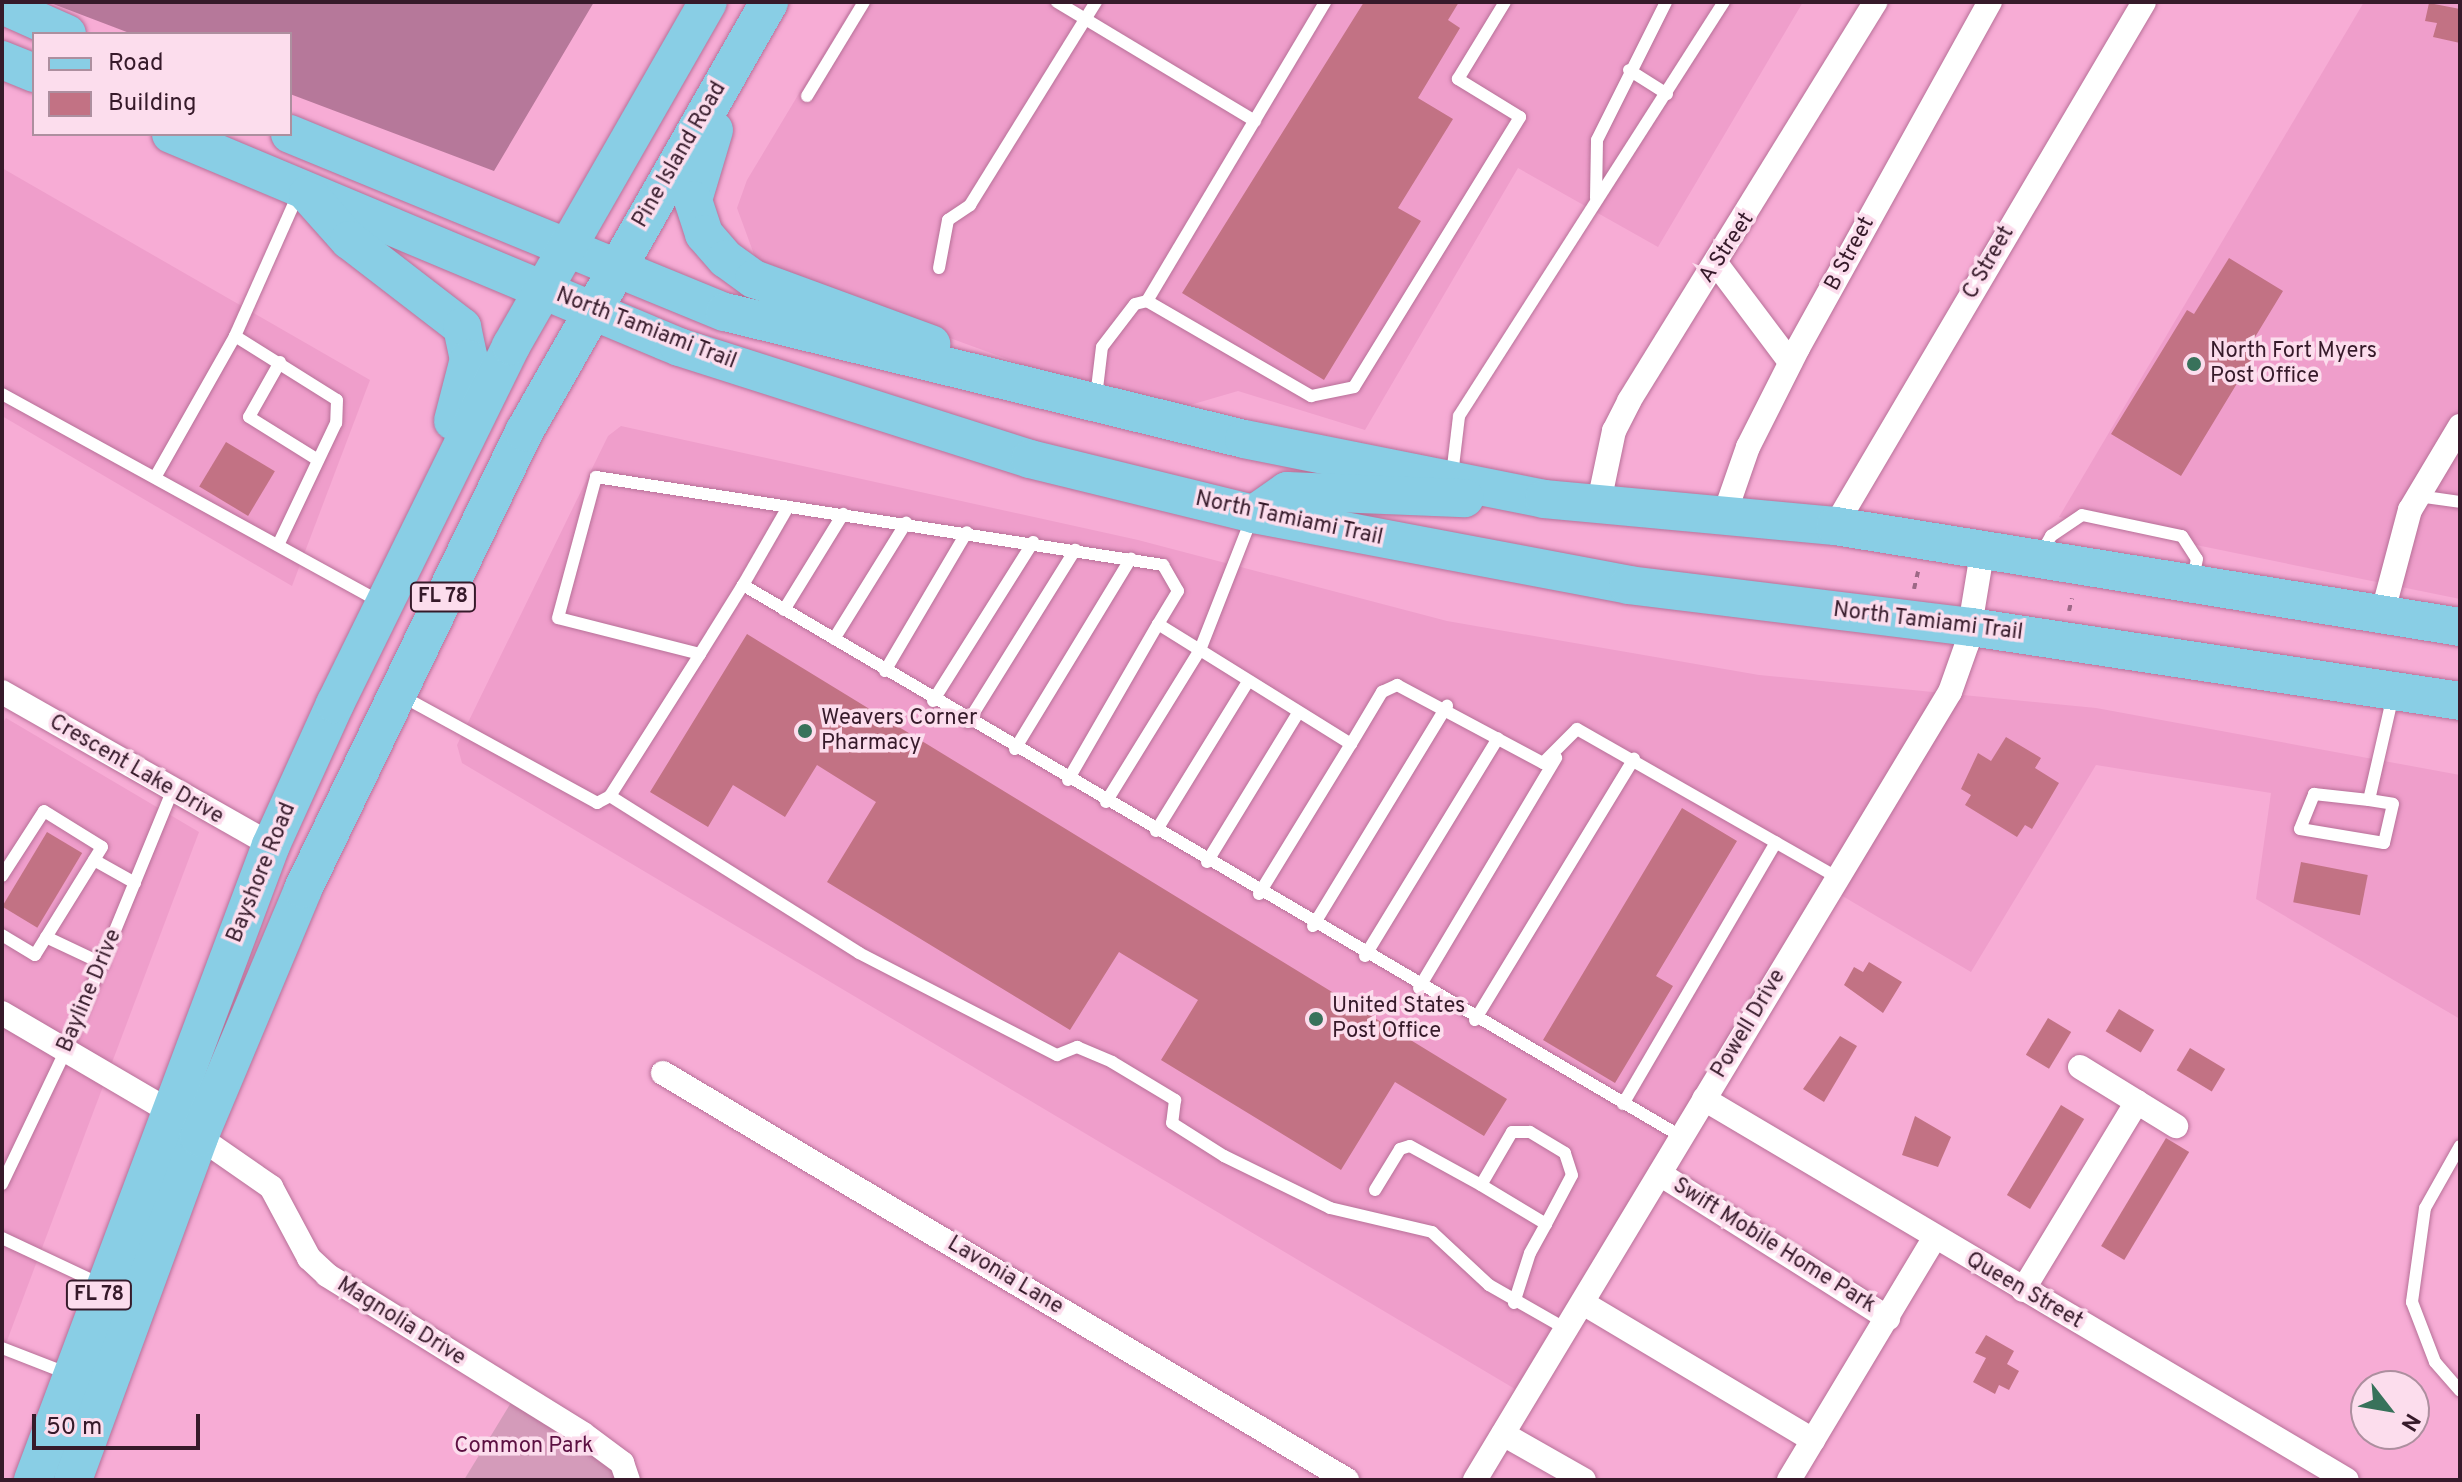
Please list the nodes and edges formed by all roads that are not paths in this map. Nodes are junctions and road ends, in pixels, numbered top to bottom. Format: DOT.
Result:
graph roads {
  1 [pos="708,2"];
  2 [pos="771,2"];
  3 [pos="864,2"];
  4 [pos="1057,2"];
  5 [pos="1096,2"];
  6 [pos="1325,2"];
  7 [pos="1505,2"];
  8 [pos="1666,2"];
  9 [pos="1724,2"];
  10 [pos="1875,2"];
  11 [pos="1990,2"];
  12 [pos="2144,2"];
  13 [pos="2,5"];
  14 [pos="1085,19"];
  15 [pos="63,32"];
  16 [pos="2,60"];
  17 [pos="1629,70"];
  18 [pos="32,72"];
  19 [pos="1667,94"];
  20 [pos="807,96"];
  21 [pos="1255,121"];
  22 [pos="292,135"];
  23 [pos="176,136"];
  24 [pos="301,186"];
  25 [pos="1596,198"];
  26 [pos="564,251"];
  27 [pos="1718,266"];
  28 [pos="939,268"];
  29 [pos="613,272"];
  30 [pos="543,290"];
  31 [pos="1147,301"];
  32 [pos="592,309"];
  33 [pos="235,336"];
  34 [pos="280,362"];
  35 [pos="1790,362"];
  36 [pos="2,394"];
  37 [pos="1095,404"];
  38 [pos="2460,426"];
  39 [pos="318,460"];
  40 [pos="157,474"];
  41 [pos="1451,478"];
  42 [pos="2418,496"];
  43 [pos="1544,499"];
  44 [pos="1599,502"];
  45 [pos="2460,502"];
  46 [pos="788,507"];
  47 [pos="1725,513"];
  48 [pos="843,514"];
  49 [pos="1254,514"];
  50 [pos="906,523"];
  51 [pos="1835,526"];
  52 [pos="967,532"];
  53 [pos="1033,542"];
  54 [pos="279,543"];
  55 [pos="409,550"];
  56 [pos="1075,550"];
  57 [pos="1982,553"];
  58 [pos="1131,558"];
  59 [pos="2038,562"];
  60 [pos="743,585"];
  61 [pos="2191,585"];
  62 [pos="383,603"];
  63 [pos="784,610"];
  64 [pos="2382,615"];
  65 [pos="1158,624"];
  66 [pos="1971,627"];
  67 [pos="2460,627"];
  68 [pos="834,639"];
  69 [pos="1200,650"];
  70 [pos="700,654"];
  71 [pos="885,671"];
  72 [pos="1247,683"];
  73 [pos="2394,691"];
  74 [pos="2,692"];
  75 [pos="397,693"];
  76 [pos="933,701"];
  77 [pos="2460,701"];
  78 [pos="1447,706"];
  79 [pos="1296,716"];
  80 [pos="968,722"];
  81 [pos="1498,738"];
  82 [pos="1351,744"];
  83 [pos="1015,749"];
  84 [pos="1556,758"];
  85 [pos="1634,759"];
  86 [pos="1068,780"];
  87 [pos="171,794"];
  88 [pos="610,796"];
  89 [pos="2369,800"];
  90 [pos="1106,802"];
  91 [pos="1156,831"];
  92 [pos="1776,842"];
  93 [pos="271,845"];
  94 [pos="94,860"];
  95 [pos="1207,862"];
  96 [pos="2,876"];
  97 [pos="1838,878"];
  98 [pos="135,883"];
  99 [pos="1259,894"];
  100 [pos="1313,926"];
  101 [pos="2,935"];
  102 [pos="46,937"];
  103 [pos="1365,956"];
  104 [pos="103,964"];
  105 [pos="1419,988"];
  106 [pos="2,1013"];
  107 [pos="1475,1020"];
  108 [pos="66,1050"];
  109 [pos="2080,1067"];
  110 [pos="663,1073"];
  111 [pos="1704,1099"];
  112 [pos="2137,1102"];
  113 [pos="1623,1104"];
  114 [pos="169,1111"];
  115 [pos="2176,1126"];
  116 [pos="199,1137"];
  117 [pos="1682,1137"];
  118 [pos="2460,1146"];
  119 [pos="1660,1174"];
  120 [pos="2,1184"];
  121 [pos="1481,1185"];
  122 [pos="1375,1190"];
  123 [pos="1546,1224"];
  124 [pos="2,1238"];
  125 [pos="1934,1239"];
  126 [pos="103,1286"];
  127 [pos="2023,1290"];
  128 [pos="1514,1303"];
  129 [pos="1583,1303"];
  130 [pos="1888,1318"];
  131 [pos="90,1321"];
  132 [pos="1566,1329"];
  133 [pos="2,1348"];
  134 [pos="69,1374"];
  135 [pos="2460,1391"];
  136 [pos="1503,1434"];
  137 [pos="1813,1440"];
  138 [pos="33,1480"];
  139 [pos="49,1480"];
  140 [pos="73,1480"];
  141 [pos="628,1480"];
  142 [pos="1347,1480"];
  143 [pos="1475,1480"];
  144 [pos="1584,1480"];
  145 [pos="1789,1480"];
  146 [pos="2347,1480"];
  1 -- 26 [label="main road, FL 78"];
  2 -- 29 [label="main road, Pine Island Road / FL 78"];
  2 -- 37 [label="main road"];
  3 -- 20 [label="lane"];
  4 -- 14 [label="lane"];
  5 -- 14 [label="lane"];
  6 -- 21 [label="lane"];
  7 -- 31 [label="lane"];
  8 -- 17 [label="lane"];
  9 -- 19 [label="lane"];
  10 -- 27 [label="street, A Street"];
  11 -- 35 [label="street, B Street"];
  12 -- 51 [label="street, C Street"];
  13 -- 15 [label="main road"];
  14 -- 21 [label="lane"];
  14 -- 28 [label="lane"];
  16 -- 18 [label="main road"];
  17 -- 19 [label="lane"];
  17 -- 25 [label="lane"];
  19 -- 25 [label="lane"];
  21 -- 31 [label="lane"];
  22 -- 26 [label="main road, North Tamiami Trail"];
  23 -- 24 [label="main road, North Tamiami Trail"];
  24 -- 30 [label="main road, North Tamiami Trail"];
  24 -- 33 [label="lane"];
  24 -- 55 [label="main road"];
  25 -- 41 [label="lane"];
  26 -- 29 [label="main road, North Tamiami Trail"];
  26 -- 30 [label="main road, FL 78"];
  27 -- 35 [label="street"];
  27 -- 44 [label="street, A Street"];
  29 -- 32 [label="main road, Pine Island Road / FL 78"];
  29 -- 37 [label="main road, North Tamiami Trail"];
  30 -- 32 [label="main road, North Tamiami Trail"];
  30 -- 55 [label="main road, Bayshore Road / FL 78"];
  31 -- 37 [label="lane"];
  32 -- 49 [label="main road, North Tamiami Trail"];
  32 -- 75 [label="main road, Bayshore Road / FL 78"];
  33 -- 34 [label="lane"];
  33 -- 40 [label="lane"];
  34 -- 39 [label="lane"];
  34 -- 39 [label="lane"];
  35 -- 47 [label="street, B Street"];
  36 -- 40 [label="lane"];
  37 -- 41 [label="main road, North Tamiami Trail"];
  38 -- 42 [label="street"];
  39 -- 54 [label="lane"];
  40 -- 54 [label="lane"];
  41 -- 43 [label="main road, North Tamiami Trail"];
  42 -- 45 [label="lane"];
  42 -- 64 [label="street"];
  43 -- 44 [label="main road, North Tamiami Trail"];
  43 -- 49 [label="main road"];
  44 -- 47 [label="main road, North Tamiami Trail"];
  46 -- 48 [label="lane"];
  46 -- 60 [label="lane"];
  46 -- 70 [label="lane"];
  47 -- 51 [label="main road, North Tamiami Trail"];
  48 -- 50 [label="lane"];
  48 -- 63 [label="lane"];
  49 -- 66 [label="main road, North Tamiami Trail"];
  49 -- 69 [label="lane"];
  50 -- 52 [label="lane"];
  50 -- 68 [label="lane"];
  51 -- 57 [label="main road, North Tamiami Trail"];
  52 -- 53 [label="lane"];
  52 -- 71 [label="lane"];
  53 -- 56 [label="lane"];
  53 -- 76 [label="lane"];
  54 -- 62 [label="lane"];
  55 -- 62 [label="main road, Bayshore Road / FL 78"];
  56 -- 58 [label="lane"];
  56 -- 80 [label="lane"];
  57 -- 59 [label="main road, North Tamiami Trail"];
  57 -- 66 [label="street, Powell Drive"];
  58 -- 65 [label="lane"];
  58 -- 83 [label="lane"];
  59 -- 61 [label="main road, North Tamiami Trail"];
  59 -- 61 [label="lane"];
  60 -- 63 [label="lane"];
  60 -- 70 [label="lane"];
  61 -- 64 [label="main road, North Tamiami Trail"];
  62 -- 93 [label="main road, Bayshore Road / FL 78"];
  63 -- 68 [label="lane"];
  64 -- 67 [label="main road, North Tamiami Trail"];
  65 -- 69 [label="lane"];
  65 -- 86 [label="lane"];
  66 -- 73 [label="main road, North Tamiami Trail"];
  66 -- 97 [label="street, Powell Drive"];
  68 -- 71 [label="lane"];
  69 -- 72 [label="lane"];
  69 -- 90 [label="lane"];
  70 -- 88 [label="lane"];
  71 -- 76 [label="lane"];
  72 -- 79 [label="lane"];
  72 -- 91 [label="lane"];
  73 -- 77 [label="main road, North Tamiami Trail"];
  73 -- 89 [label="lane"];
  74 -- 87 [label="street, Crescent Lake Drive"];
  75 -- 88 [label="lane"];
  75 -- 116 [label="main road, Bayshore Road / FL 78"];
  76 -- 80 [label="lane"];
  78 -- 81 [label="lane"];
  78 -- 82 [label="lane"];
  78 -- 100 [label="lane"];
  79 -- 82 [label="lane"];
  79 -- 95 [label="lane"];
  80 -- 83 [label="lane"];
  81 -- 84 [label="lane"];
  81 -- 103 [label="lane"];
  82 -- 99 [label="lane"];
  83 -- 86 [label="lane"];
  84 -- 85 [label="lane"];
  84 -- 105 [label="lane"];
  85 -- 92 [label="lane"];
  85 -- 107 [label="lane"];
  86 -- 90 [label="lane"];
  87 -- 93 [label="street, Crescent Lake Drive"];
  87 -- 98 [label="lane, Bayline Drive"];
  88 -- 128 [label="lane"];
  89 -- 89 [label="lane"];
  90 -- 91 [label="lane"];
  91 -- 95 [label="lane"];
  92 -- 97 [label="lane"];
  92 -- 113 [label="lane"];
  93 -- 114 [label="main road, Bayshore Road / FL 78"];
  94 -- 96 [label="lane"];
  94 -- 98 [label="lane"];
  94 -- 102 [label="lane"];
  95 -- 99 [label="lane"];
  97 -- 111 [label="street, Powell Drive"];
  98 -- 104 [label="lane, Bayline Drive"];
  99 -- 100 [label="lane"];
  100 -- 103 [label="lane"];
  101 -- 102 [label="lane"];
  102 -- 104 [label="lane"];
  103 -- 105 [label="lane"];
  104 -- 108 [label="lane, Bayline Drive"];
  105 -- 107 [label="lane"];
  106 -- 108 [label="street"];
  107 -- 113 [label="lane"];
  108 -- 114 [label="street"];
  108 -- 120 [label="lane, Bayline Drive"];
  109 -- 112 [label="street"];
  110 -- 142 [label="street, Lavonia Lane"];
  111 -- 117 [label="street, Powell Drive"];
  111 -- 125 [label="street, Queen Street"];
  112 -- 115 [label="street"];
  112 -- 127 [label="street"];
  113 -- 117 [label="lane"];
  114 -- 126 [label="main road, Bayshore Road / FL 78"];
  116 -- 140 [label="main road, Bayshore Road / FL 78"];
  116 -- 141 [label="street, Magnolia Drive"];
  117 -- 119 [label="street, Powell Drive"];
  118 -- 135 [label="lane"];
  119 -- 129 [label="street, Powell Drive"];
  119 -- 130 [label="street, Swift Mobile Home Park"];
  121 -- 122 [label="lane"];
  121 -- 123 [label="lane"];
  121 -- 123 [label="lane"];
  123 -- 128 [label="lane"];
  124 -- 126 [label="lane"];
  125 -- 127 [label="street, Queen Street"];
  125 -- 130 [label="street, Swift Mobile Home Park"];
  126 -- 131 [label="main road, Bayshore Road / FL 78"];
  127 -- 146 [label="street, Queen Street"];
  128 -- 132 [label="lane"];
  129 -- 132 [label="street, Powell Drive"];
  129 -- 137 [label="street"];
  130 -- 137 [label="street, Swift Mobile Home Park"];
  131 -- 134 [label="main road, Bayshore Road / FL 78"];
  131 -- 139 [label="main road"];
  132 -- 136 [label="street, Powell Drive"];
  133 -- 134 [label="lane"];
  134 -- 138 [label="main road, Bayshore Road / FL 78"];
  136 -- 143 [label="street, Powell Drive"];
  136 -- 144 [label="street"];
  137 -- 145 [label="street, Swift Mobile Home Park"];
}
